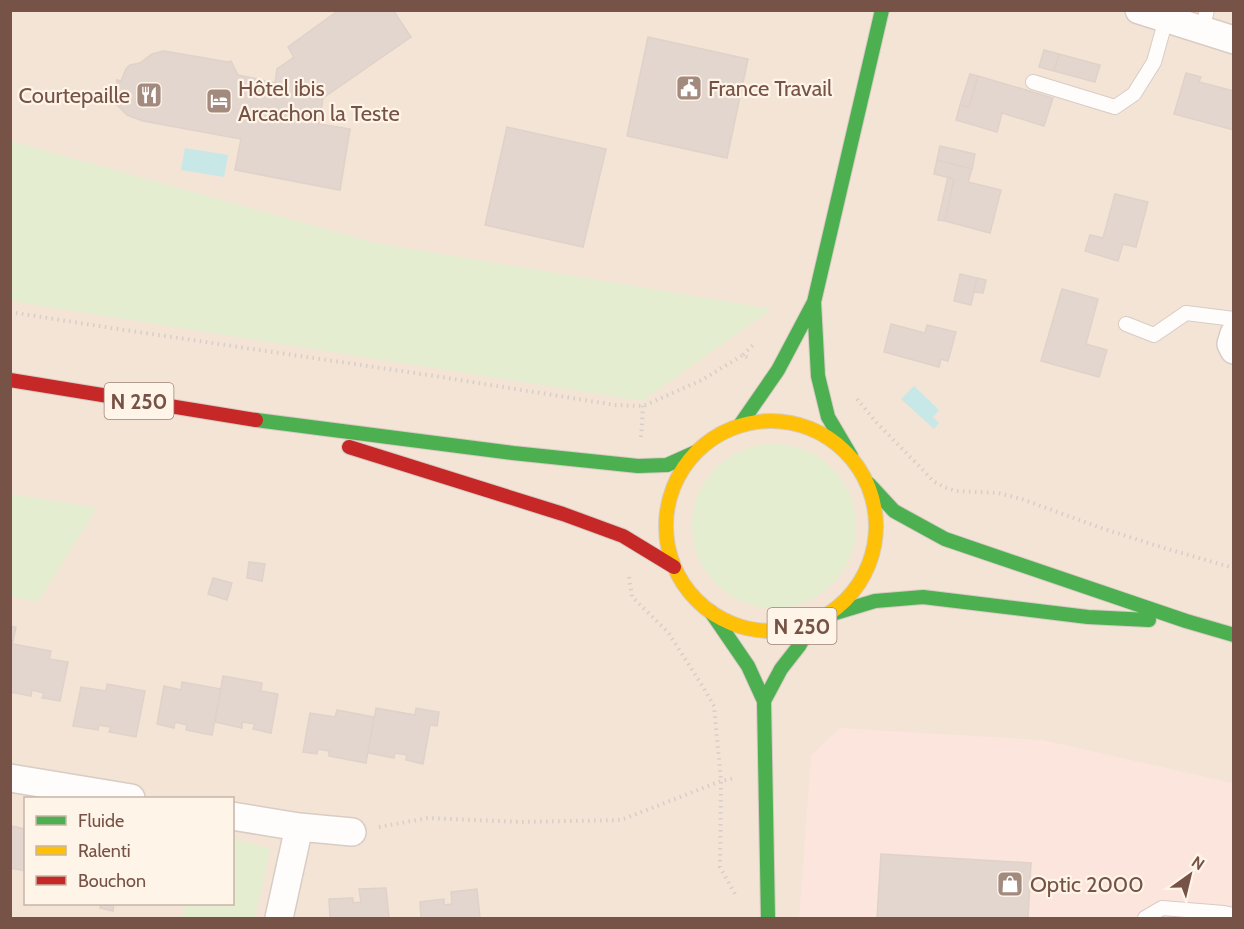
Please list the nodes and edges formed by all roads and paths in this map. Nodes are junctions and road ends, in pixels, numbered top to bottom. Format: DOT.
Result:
graph roads {
  1 [pos="882,10"];
  2 [pos="1139,10"];
  3 [pos="1167,19"];
  4 [pos="1205,20"];
  5 [pos="1233,40"];
  6 [pos="1033,82"];
  7 [pos="814,302"];
  8 [pos="10,312"];
  9 [pos="1233,319"];
  10 [pos="1126,324"];
  11 [pos="1233,334"];
  12 [pos="1233,350"];
  13 [pos="778,370"];
  14 [pos="10,380"];
  15 [pos="856,398"];
  16 [pos="267,422"];
  17 [pos="741,425"];
  18 [pos="696,452"];
  19 [pos="851,456"];
  20 [pos="868,484"];
  21 [pos="674,567"];
  22 [pos="1233,568"];
  23 [pos="711,612"];
  24 [pos="827,615"];
  25 [pos="1186,621"];
  26 [pos="812,623"];
  27 [pos="1233,635"];
  28 [pos="764,701"];
  29 [pos="714,706"];
  30 [pos="765,772"];
  31 [pos="10,778"];
  32 [pos="721,780"];
  33 [pos="125,797"];
  34 [pos="234,816"];
  35 [pos="298,827"];
  36 [pos="352,832"];
  37 [pos="741,902"];
  38 [pos="1233,915"];
  39 [pos="279,918"];
  40 [pos="768,918"];
  41 [pos="1145,918"];
  1 -- 7 [label="main road"];
  2 -- 3 [label="street"];
  3 -- 4 [label="street"];
  3 -- 6 [label="lane"];
  4 -- 5 [label="street"];
  7 -- 13 [label="main road"];
  7 -- 19 [label="main road"];
  8 -- 13 [label="path"];
  9 -- 10 [label="lane"];
  11 -- 12 [label="street"];
  13 -- 17 [label="main road"];
  14 -- 16 [label="main road, N 250"];
  15 -- 22 [label="path"];
  16 -- 18 [label="main road, N 250"];
  16 -- 21 [label="main road, N 250"];
  17 -- 18 [label="main road, N 250"];
  17 -- 19 [label="main road, N 250"];
  18 -- 21 [label="main road, N 250"];
  19 -- 20 [label="main road, N 250"];
  20 -- 24 [label="main road, N 250"];
  20 -- 25 [label="main road, N 250"];
  21 -- 23 [label="main road, N 250"];
  23 -- 26 [label="main road, N 250"];
  23 -- 28 [label="main road"];
  24 -- 25 [label="main road, N 250"];
  24 -- 26 [label="main road, N 250"];
  25 -- 27 [label="main road, N 250"];
  26 -- 28 [label="main road"];
  28 -- 30 [label="main road"];
  29 -- 32 [label="path"];
  30 -- 32 [label="path"];
  30 -- 40 [label="main road"];
  31 -- 33 [label="street"];
  32 -- 36 [label="path"];
  32 -- 37 [label="path"];
  34 -- 35 [label="street"];
  35 -- 36 [label="street"];
  35 -- 39 [label="street"];
  38 -- 41 [label="lane"];
}
